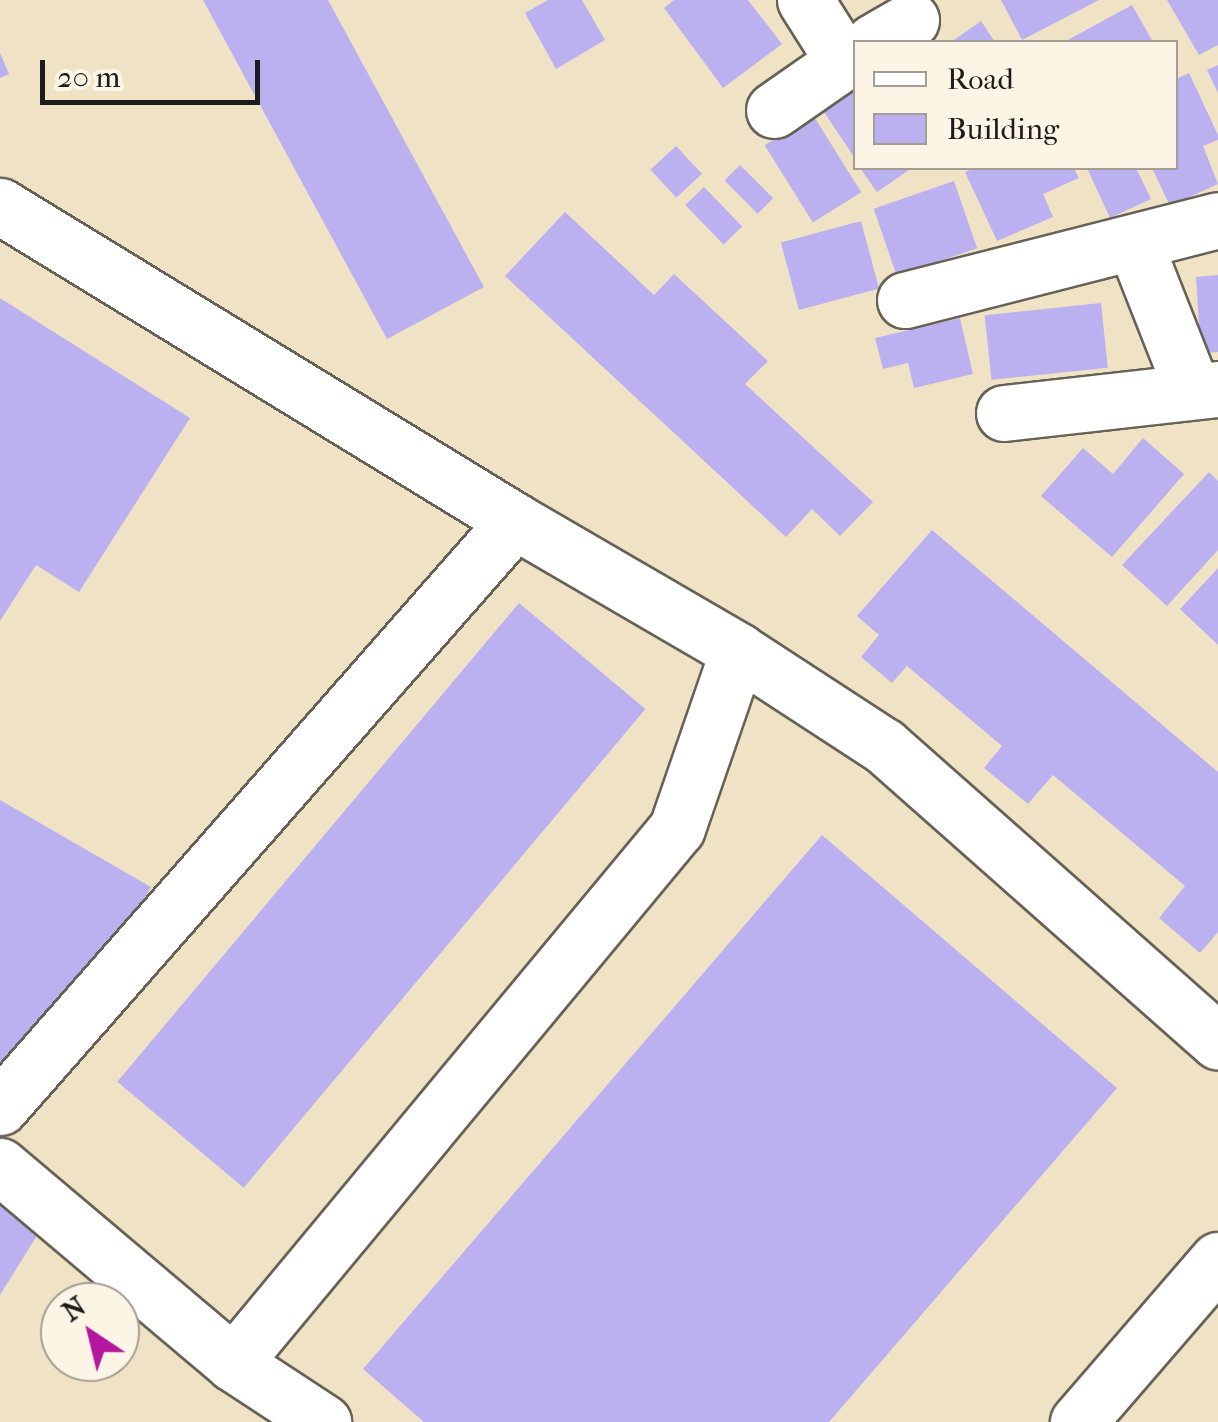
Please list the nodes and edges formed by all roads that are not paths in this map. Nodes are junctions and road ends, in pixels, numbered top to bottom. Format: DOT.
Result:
graph roads {
  1 [pos="806,0"];
  2 [pos="865,40"];
  3 [pos="853,56"];
  4 [pos="774,110"];
  5 [pos="0,206"];
  6 [pos="1218,220"];
  7 [pos="1134,242"];
  8 [pos="905,300"];
  9 [pos="1205,389"];
  10 [pos="1004,413"];
  11 [pos="515,521"];
  12 [pos="738,651"];
  13 [pos="1218,1042"];
  14 [pos="0,1108"];
  15 [pos="0,1166"];
  16 [pos="1218,1260"];
  17 [pos="233,1363"];
  18 [pos="323,1422"];
  19 [pos="1078,1422"];
  1 -- 2 [label="street"];
  3 -- 4 [label="street"];
  5 -- 11 [label="street"];
  6 -- 7 [label="street"];
  7 -- 8 [label="street"];
  7 -- 9 [label="street"];
  9 -- 10 [label="street"];
  11 -- 12 [label="street"];
  11 -- 14 [label="street"];
  12 -- 13 [label="street"];
  12 -- 17 [label="street"];
  15 -- 17 [label="street"];
  16 -- 19 [label="street"];
  17 -- 18 [label="street"];
}
